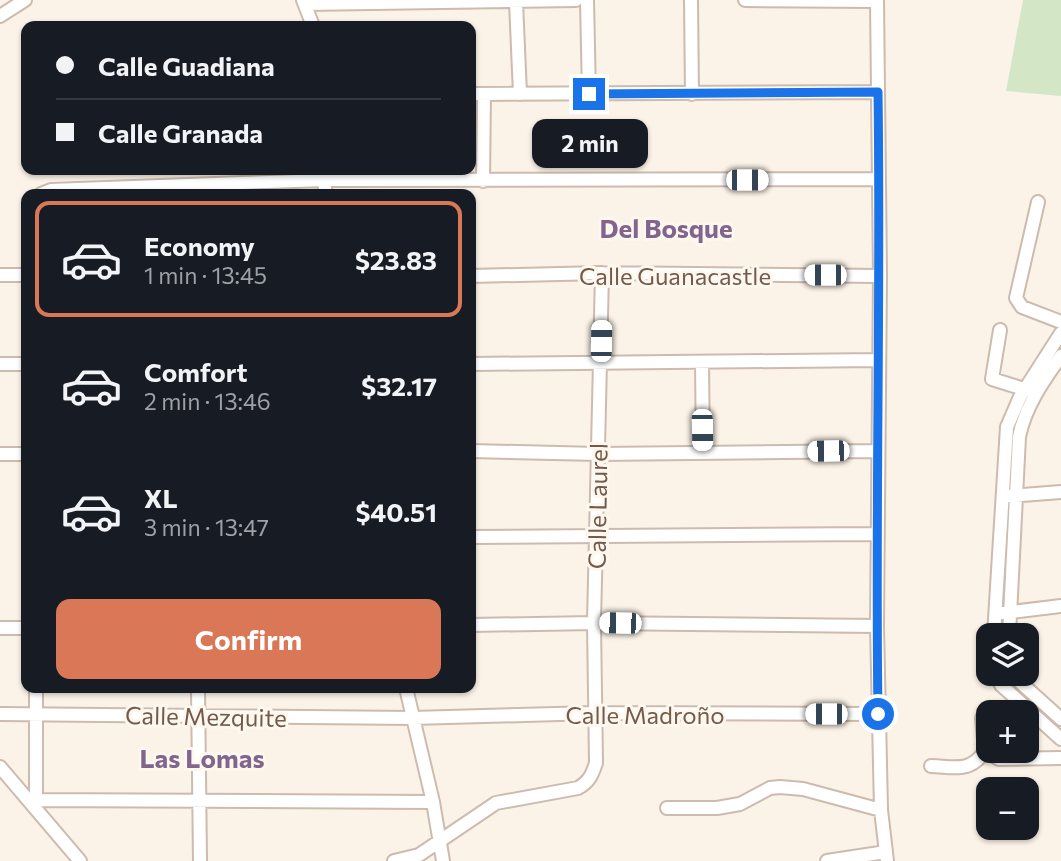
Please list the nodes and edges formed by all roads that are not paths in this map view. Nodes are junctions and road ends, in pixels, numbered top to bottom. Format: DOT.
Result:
graph roads {
  1 [pos="25,0"];
  2 [pos="576,0"];
  3 [pos="587,0"];
  4 [pos="691,0"];
  5 [pos="745,0"];
  6 [pos="877,1"];
  7 [pos="304,2"];
  8 [pos="516,2"];
  9 [pos="0,16"];
  10 [pos="311,21"];
  11 [pos="878,92"];
  12 [pos="477,94"];
  13 [pos="520,94"];
  14 [pos="589,94"];
  15 [pos="692,94"];
  16 [pos="323,175"];
  17 [pos="879,179"];
  18 [pos="483,181"];
  19 [pos="204,189"];
  20 [pos="1038,202"];
  21 [pos="602,273"];
  22 [pos="0,275"];
  23 [pos="21,275"];
  24 [pos="476,276"];
  25 [pos="880,276"];
  26 [pos="1061,321"];
  27 [pos="1000,330"];
  28 [pos="1061,333"];
  29 [pos="1061,356"];
  30 [pos="878,360"];
  31 [pos="702,362"];
  32 [pos="21,363"];
  33 [pos="600,363"];
  34 [pos="0,364"];
  35 [pos="476,364"];
  36 [pos="1061,376"];
  37 [pos="1032,377"];
  38 [pos="1047,377"];
  39 [pos="1024,389"];
  40 [pos="476,451"];
  41 [pos="878,451"];
  42 [pos="703,453"];
  43 [pos="0,454"];
  44 [pos="21,454"];
  45 [pos="598,454"];
  46 [pos="1061,492"];
  47 [pos="1002,496"];
  48 [pos="1016,496"];
  49 [pos="877,534"];
  50 [pos="476,537"];
  51 [pos="596,537"];
  52 [pos="1061,606"];
  53 [pos="1002,612"];
  54 [pos="594,623"];
  55 [pos="998,623"];
  56 [pos="1005,623"];
  57 [pos="476,625"];
  58 [pos="877,626"];
  59 [pos="0,628"];
  60 [pos="21,628"];
  61 [pos="1005,686"];
  62 [pos="1024,686"];
  63 [pos="36,693"];
  64 [pos="198,693"];
  65 [pos="407,693"];
  66 [pos="594,713"];
  67 [pos="0,714"];
  68 [pos="36,714"];
  69 [pos="878,714"];
  70 [pos="198,716"];
  71 [pos="413,718"];
  72 [pos="1061,720"];
  73 [pos="1045,725"];
  74 [pos="1061,739"];
  75 [pos="1039,758"];
  76 [pos="1061,758"];
  77 [pos="976,763"];
  78 [pos="931,766"];
  79 [pos="0,767"];
  80 [pos="33,800"];
  81 [pos="198,800"];
  82 [pos="433,802"];
  83 [pos="667,808"];
  84 [pos="881,810"];
  85 [pos="439,841"];
  86 [pos="886,856"];
  87 [pos="80,861"];
  88 [pos="200,861"];
  89 [pos="394,861"];
  90 [pos="443,861"];
  91 [pos="827,861"];
  1 -- 9 [label="street"];
  2 -- 8 [label="street"];
  3 -- 14 [label="street"];
  4 -- 15 [label="street"];
  5 -- 6 [label="street"];
  6 -- 11 [label="street"];
  7 -- 8 [label="street"];
  7 -- 10 [label="street"];
  8 -- 13 [label="street"];
  11 -- 15 [label="street"];
  11 -- 17 [label="street"];
  12 -- 13 [label="street"];
  12 -- 18 [label="street"];
  13 -- 14 [label="street"];
  14 -- 15 [label="street"];
  16 -- 18 [label="street"];
  16 -- 19 [label="street"];
  17 -- 18 [label="street"];
  17 -- 25 [label="street"];
  20 -- 26 [label="street"];
  21 -- 24 [label="street, Calle Guanacastle"];
  21 -- 25 [label="street, Calle Guanacastle"];
  21 -- 33 [label="street, Calle Laurel"];
  22 -- 23 [label="street"];
  25 -- 30 [label="street"];
  27 -- 39 [label="street"];
  28 -- 37 [label="street"];
  29 -- 38 [label="street"];
  30 -- 31 [label="street"];
  30 -- 41 [label="street"];
  31 -- 33 [label="street"];
  31 -- 42 [label="street"];
  32 -- 34 [label="street"];
  33 -- 35 [label="street"];
  33 -- 45 [label="street, Calle Laurel"];
  36 -- 38 [label="street"];
  37 -- 38 [label="street"];
  37 -- 39 [label="street"];
  38 -- 48 [label="street"];
  39 -- 47 [label="street"];
  40 -- 45 [label="street"];
  41 -- 42 [label="street"];
  41 -- 49 [label="street"];
  42 -- 45 [label="street"];
  43 -- 44 [label="street"];
  45 -- 51 [label="street, Calle Laurel"];
  46 -- 48 [label="street"];
  47 -- 48 [label="street"];
  47 -- 53 [label="street"];
  48 -- 53 [label="street"];
  49 -- 51 [label="street"];
  49 -- 58 [label="street"];
  50 -- 51 [label="street"];
  51 -- 54 [label="street, Calle Laurel"];
  52 -- 53 [label="street"];
  53 -- 55 [label="street"];
  53 -- 56 [label="street"];
  54 -- 57 [label="street"];
  54 -- 58 [label="street"];
  54 -- 66 [label="street, Calle Laurel"];
  58 -- 69 [label="street"];
  59 -- 60 [label="street"];
  61 -- 73 [label="street"];
  62 -- 72 [label="street"];
  63 -- 68 [label="street"];
  64 -- 70 [label="street"];
  65 -- 71 [label="street"];
  66 -- 69 [label="street, Calle Madroño"];
  66 -- 71 [label="street, Calle Madroño"];
  66 -- 85 [label="street, Calle Laurel"];
  67 -- 68 [label="street, Calle Mezquite"];
  68 -- 70 [label="street, Calle Mezquite"];
  68 -- 80 [label="street"];
  69 -- 84 [label="street"];
  70 -- 71 [label="street, Calle Mezquite"];
  70 -- 81 [label="street"];
  71 -- 82 [label="street"];
  72 -- 73 [label="street"];
  73 -- 74 [label="street"];
  75 -- 76 [label="street"];
  77 -- 78 [label="street"];
  79 -- 80 [label="street"];
  80 -- 81 [label="street"];
  80 -- 87 [label="street"];
  81 -- 82 [label="street"];
  81 -- 88 [label="street"];
  82 -- 85 [label="street"];
  83 -- 84 [label="street"];
  84 -- 86 [label="street"];
  85 -- 89 [label="street"];
  85 -- 90 [label="street"];
  86 -- 91 [label="street"];
}
